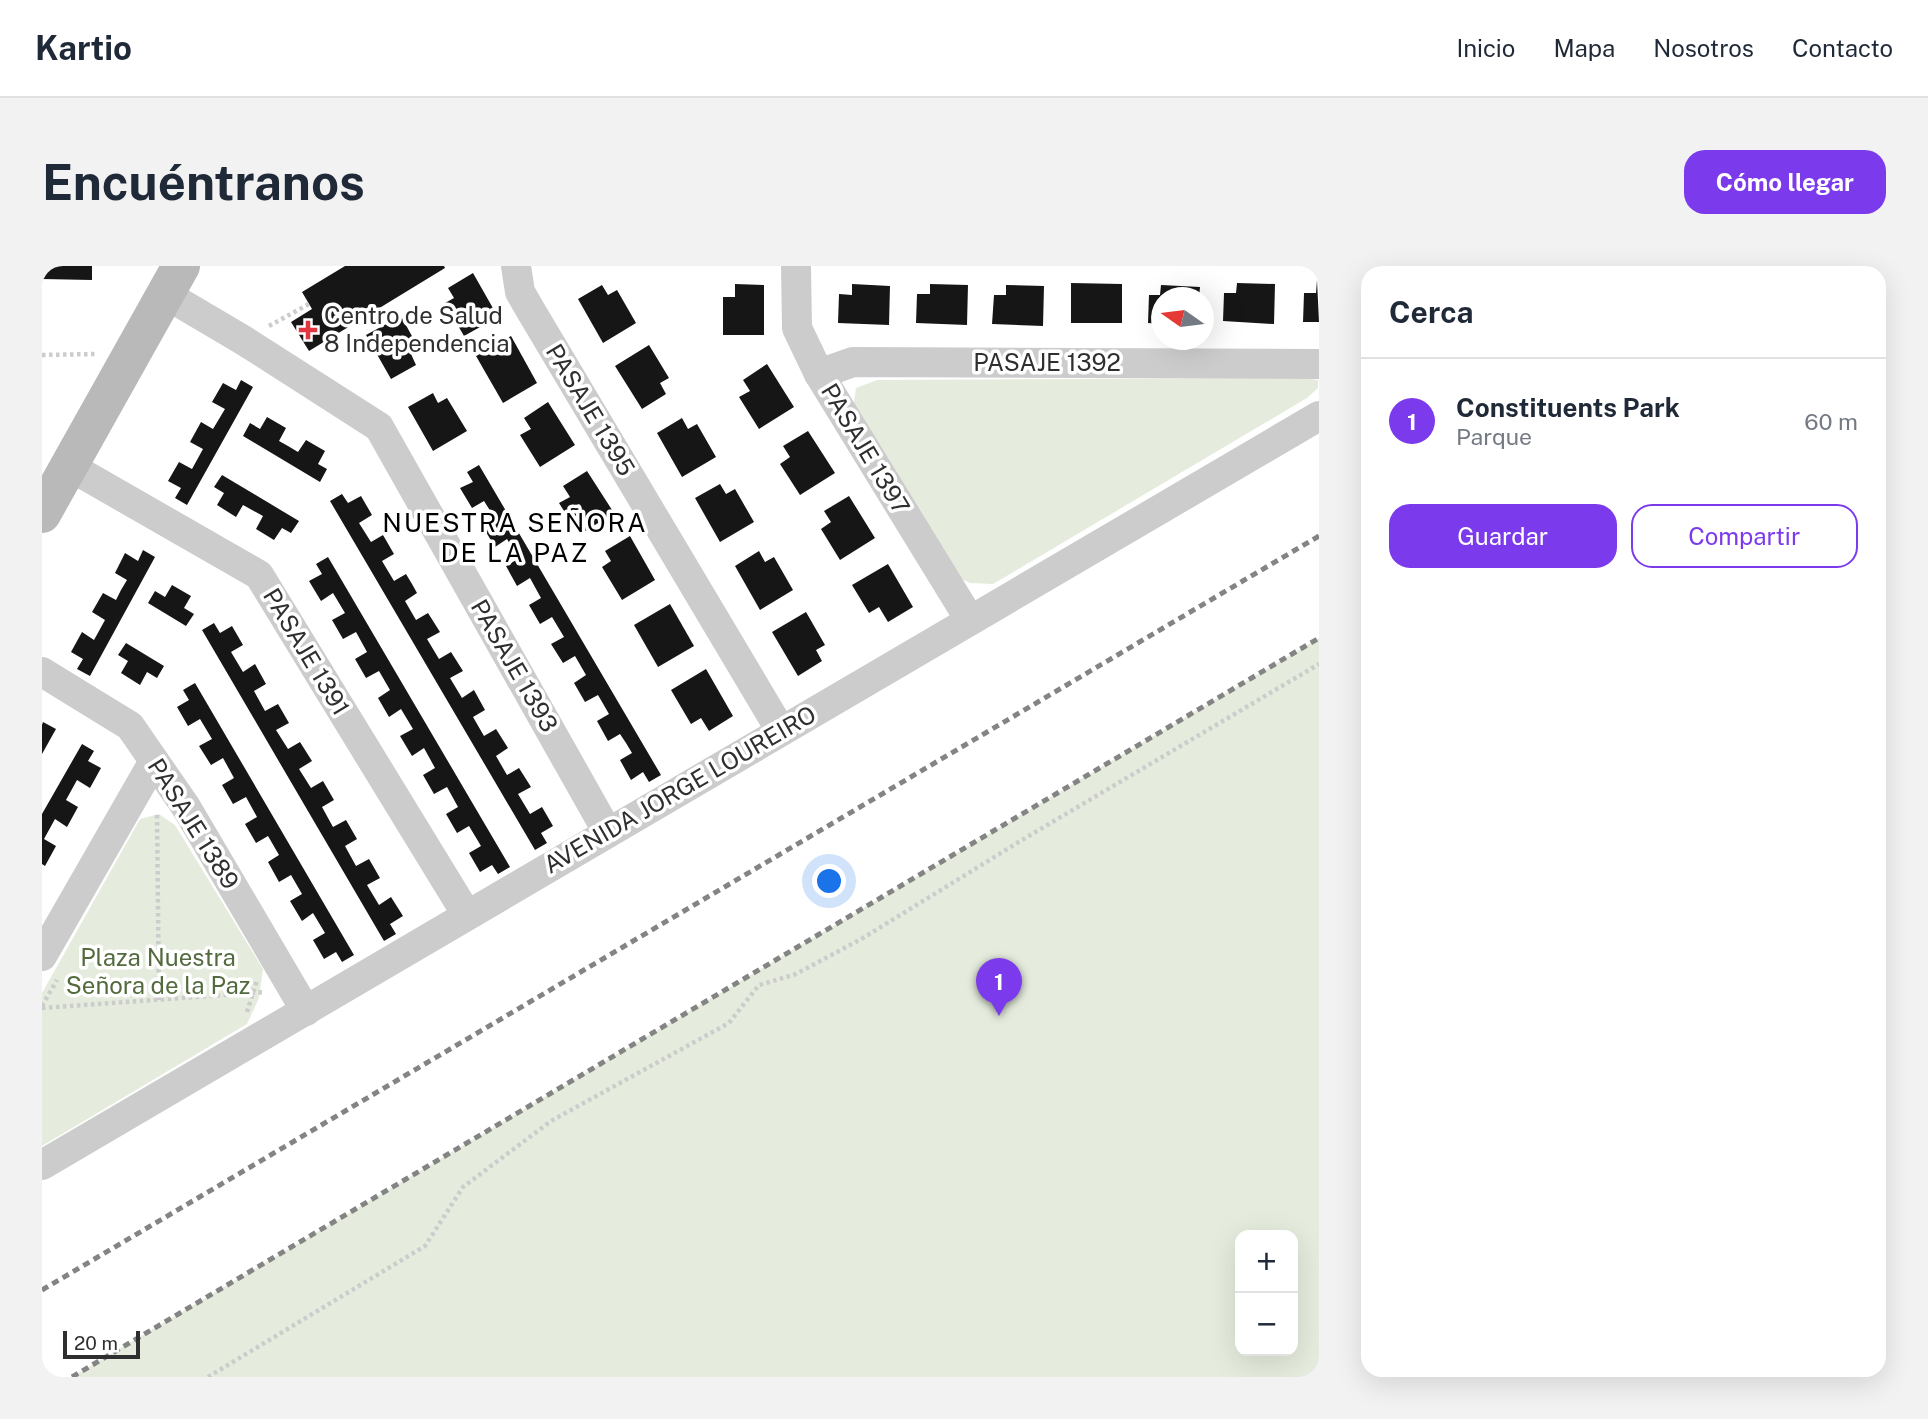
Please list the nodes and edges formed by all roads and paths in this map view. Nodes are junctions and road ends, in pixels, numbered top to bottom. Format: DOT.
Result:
graph roads {
  1 [pos="516,266"];
  2 [pos="796,266"];
  3 [pos="173,280"];
  4 [pos="309,304"];
  5 [pos="243,340"];
  6 [pos="132,353"];
  7 [pos="42,355"];
  8 [pos="1319,364"];
  9 [pos="819,374"];
  10 [pos="1319,416"];
  11 [pos="69,466"];
  12 [pos="42,514"];
  13 [pos="970,620"];
  14 [pos="1319,664"];
  15 [pos="42,672"];
  16 [pos="781,731"];
  17 [pos="154,761"];
  18 [pos="157,812"];
  19 [pos="145,823"];
  20 [pos="158,825"];
  21 [pos="170,827"];
  22 [pos="607,831"];
  23 [pos="467,915"];
  24 [pos="52,964"];
  25 [pos="258,976"];
  26 [pos="253,994"];
  27 [pos="159,1000"];
  28 [pos="300,1000"];
  29 [pos="42,1007"];
  30 [pos="246,1017"];
  31 [pos="42,1165"];
  32 [pos="208,1377"];
  1 -- 16 [label="street, PASAJE 1395"];
  2 -- 9 [label="street, PASAJE 1397"];
  3 -- 5 [label="street, PASAJE 1393"];
  3 -- 6 [label="main road"];
  4 -- 5 [label="path"];
  5 -- 22 [label="street, PASAJE 1393"];
  6 -- 7 [label="path"];
  6 -- 11 [label="main road"];
  8 -- 9 [label="street, PASAJE 1392"];
  9 -- 13 [label="street, PASAJE 1397"];
  10 -- 13 [label="street, AVENIDA JORGE LOUREIRO"];
  11 -- 12 [label="main road"];
  11 -- 23 [label="street, PASAJE 1391"];
  13 -- 16 [label="street, AVENIDA JORGE LOUREIRO"];
  14 -- 32 [label="path"];
  15 -- 17 [label="street, PASAJE 1389"];
  16 -- 22 [label="street, AVENIDA JORGE LOUREIRO"];
  17 -- 24 [label="street"];
  17 -- 28 [label="street, PASAJE 1389"];
  18 -- 20 [label="path"];
  19 -- 20 [label="path"];
  20 -- 21 [label="path"];
  20 -- 27 [label="path"];
  22 -- 23 [label="street, AVENIDA JORGE LOUREIRO"];
  23 -- 28 [label="street, AVENIDA JORGE LOUREIRO"];
  24 -- 29 [label="path"];
  25 -- 26 [label="path"];
  26 -- 27 [label="path"];
  26 -- 28 [label="path"];
  26 -- 30 [label="path"];
  27 -- 29 [label="path"];
  28 -- 31 [label="street, AVENIDA JORGE LOUREIRO"];
}
